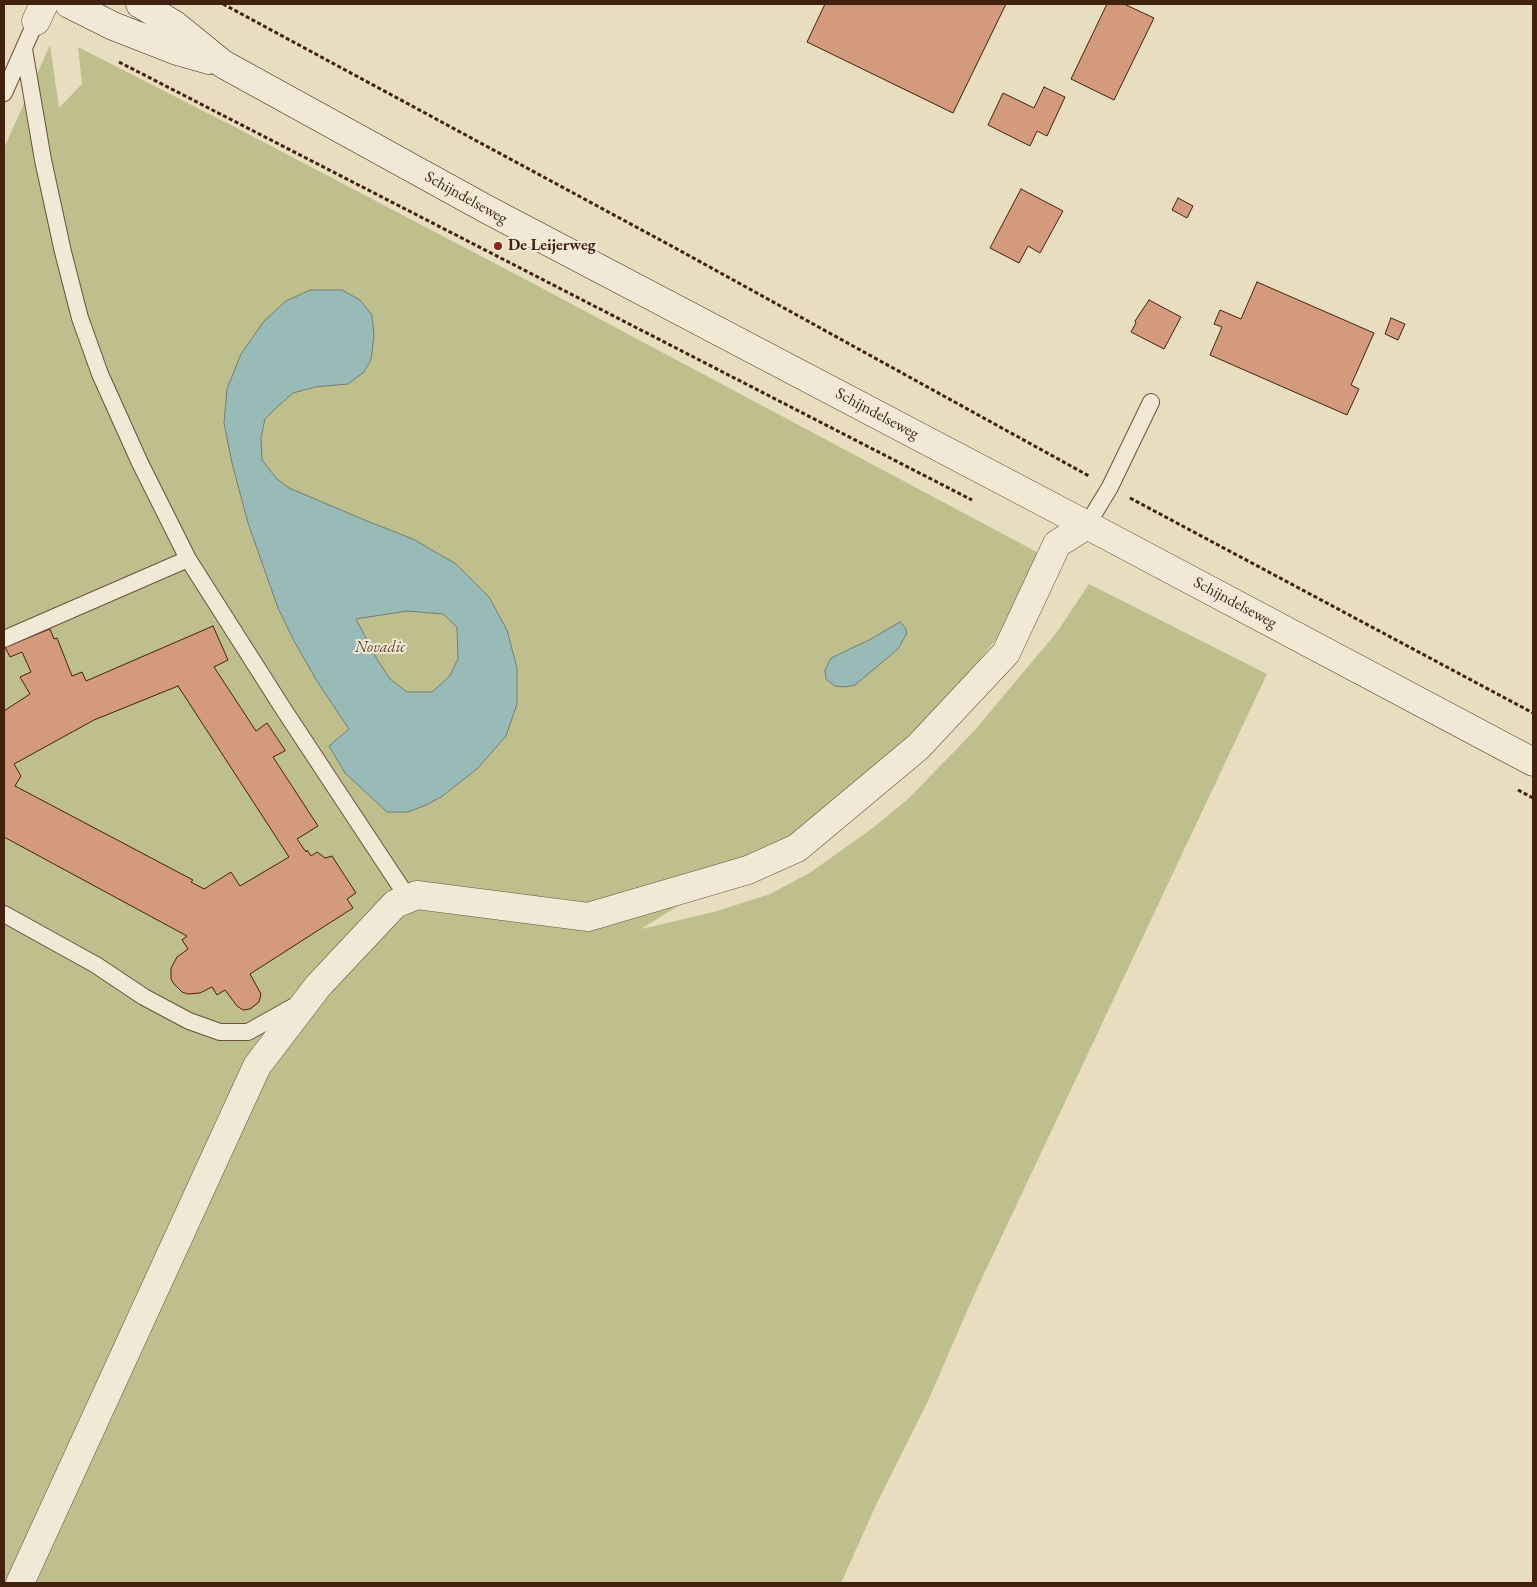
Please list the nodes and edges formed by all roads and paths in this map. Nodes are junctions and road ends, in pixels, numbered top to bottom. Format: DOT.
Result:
graph roads {
  1 [pos="69,4"];
  2 [pos="140,4"];
  3 [pos="223,4"];
  4 [pos="40,12"];
  5 [pos="24,49"];
  6 [pos="111,58"];
  7 [pos="223,64"];
  8 [pos="4,93"];
  9 [pos="1150,402"];
  10 [pos="1110,487"];
  11 [pos="978,503"];
  12 [pos="1087,525"];
  13 [pos="188,560"];
  14 [pos="4,639"];
  15 [pos="1533,713"];
  16 [pos="1533,762"];
  17 [pos="1516,788"];
  18 [pos="1533,798"];
  19 [pos="408,898"];
  20 [pos="4,914"];
  21 [pos="309,998"];
  22 [pos="20,1583"];
  1 -- 7 [label="main road, Schijndelseweg"];
  2 -- 7 [label="main road, Schijndelseweg"];
  3 -- 10 [label="path"];
  4 -- 5 [label="lane"];
  5 -- 8 [label="lane"];
  5 -- 13 [label="lane"];
  6 -- 11 [label="path"];
  7 -- 12 [label="main road, Schijndelseweg"];
  9 -- 10 [label="lane"];
  10 -- 12 [label="lane"];
  10 -- 15 [label="path"];
  12 -- 16 [label="main road, Schijndelseweg"];
  12 -- 19 [label="main road"];
  13 -- 14 [label="lane"];
  13 -- 19 [label="lane"];
  17 -- 18 [label="path"];
  19 -- 21 [label="main road"];
  20 -- 21 [label="lane"];
  21 -- 22 [label="main road"];
}
